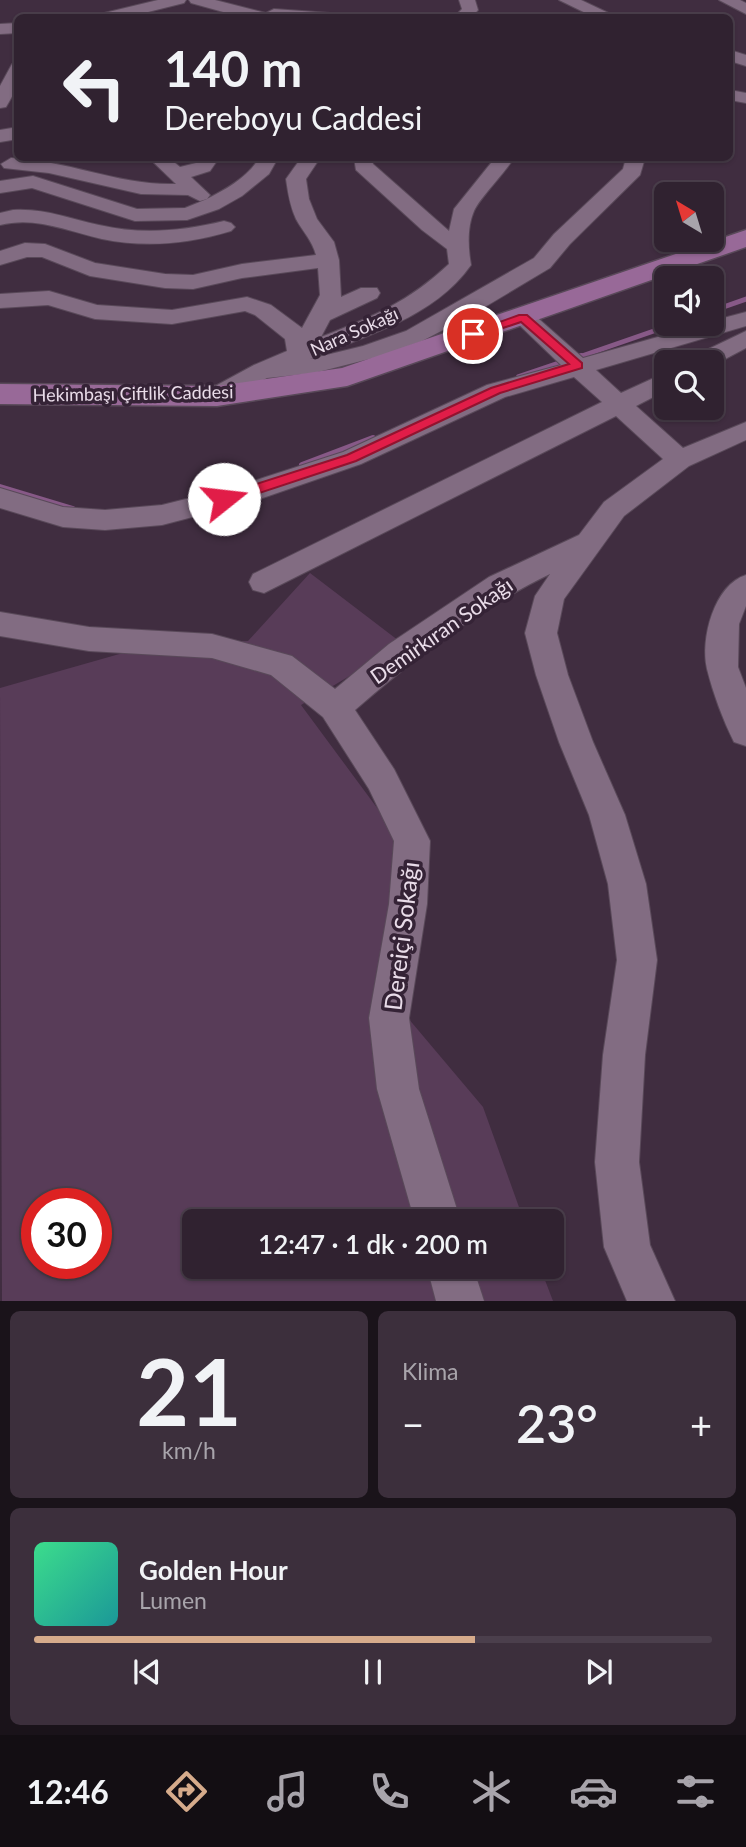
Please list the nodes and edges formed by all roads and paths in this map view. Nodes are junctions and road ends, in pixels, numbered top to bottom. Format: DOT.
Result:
graph roads {
  1 [pos="178,0"];
  2 [pos="197,0"];
  3 [pos="308,0"];
  4 [pos="567,0"];
  5 [pos="727,0"];
  6 [pos="746,9"];
  7 [pos="119,14"];
  8 [pos="260,14"];
  9 [pos="274,14"];
  10 [pos="601,14"];
  11 [pos="14,59"];
  12 [pos="0,102"];
  13 [pos="162,161"];
  14 [pos="208,161"];
  15 [pos="266,161"];
  16 [pos="308,161"];
  17 [pos="362,161"];
  18 [pos="501,161"];
  19 [pos="635,161"];
  20 [pos="0,165"];
  21 [pos="176,175"];
  22 [pos="0,187"];
  23 [pos="192,189"];
  24 [pos="212,205"];
  25 [pos="0,219"];
  26 [pos="224,227"];
  27 [pos="746,238"];
  28 [pos="457,246"];
  29 [pos="0,258"];
  30 [pos="328,260"];
  31 [pos="369,293"];
  32 [pos="0,301"];
  33 [pos="320,316"];
  34 [pos="523,317"];
  35 [pos="746,319"];
  36 [pos="746,338"];
  37 [pos="724,350"];
  38 [pos="300,355"];
  39 [pos="572,360"];
  40 [pos="264,370"];
  41 [pos="654,387"];
  42 [pos="0,394"];
  43 [pos="217,396"];
  44 [pos="620,404"];
  45 [pos="746,430"];
  46 [pos="680,460"];
  47 [pos="0,498"];
  48 [pos="590,542"];
  49 [pos="264,582"];
  50 [pos="746,586"];
  51 [pos="0,624"];
  52 [pos="335,708"];
  53 [pos="746,732"];
  54 [pos="434,1209"];
  55 [pos="454,1279"];
  56 [pos="460,1301"];
  57 [pos="650,1301"];
  1 -- 7 [label="street"];
  2 -- 8 [label="street"];
  3 -- 9 [label="street"];
  4 -- 10 [label="street"];
  5 -- 6 [label="street"];
  11 -- 12 [label="street"];
  13 -- 21 [label="street"];
  14 -- 21 [label="street"];
  15 -- 24 [label="street"];
  16 -- 30 [label="street"];
  17 -- 28 [label="street"];
  18 -- 28 [label="street"];
  19 -- 40 [label="street"];
  20 -- 23 [label="street"];
  21 -- 23 [label="street"];
  22 -- 24 [label="street"];
  23 -- 24 [label="street"];
  25 -- 26 [label="street"];
  27 -- 34 [label="main road, Hekimbaşı Çiftlik Caddesi"];
  28 -- 38 [label="street, Nara Sokağı"];
  29 -- 30 [label="street"];
  30 -- 33 [label="street"];
  31 -- 33 [label="street"];
  32 -- 38 [label="street"];
  33 -- 38 [label="street"];
  34 -- 39 [label="street"];
  34 -- 43 [label="main road, Hekimbaşı Çiftlik Caddesi"];
  35 -- 39 [label="street"];
  36 -- 37 [label="street"];
  38 -- 40 [label="street, Nara Sokağı"];
  39 -- 44 [label="street"];
  39 -- 47 [label="street"];
  40 -- 43 [label="street, Nara Sokağı"];
  41 -- 44 [label="street"];
  42 -- 43 [label="main road, Hekimbaşı Çiftlik Caddesi"];
  44 -- 46 [label="street"];
  44 -- 49 [label="street"];
  45 -- 46 [label="street"];
  46 -- 48 [label="street"];
  48 -- 52 [label="street, Demirkıran Sokağı"];
  48 -- 57 [label="street"];
  50 -- 53 [label="street"];
  51 -- 52 [label="street, Dereiçi Sokağı"];
  52 -- 54 [label="street, Dereiçi Sokağı"];
  55 -- 56 [label="street"];
}
